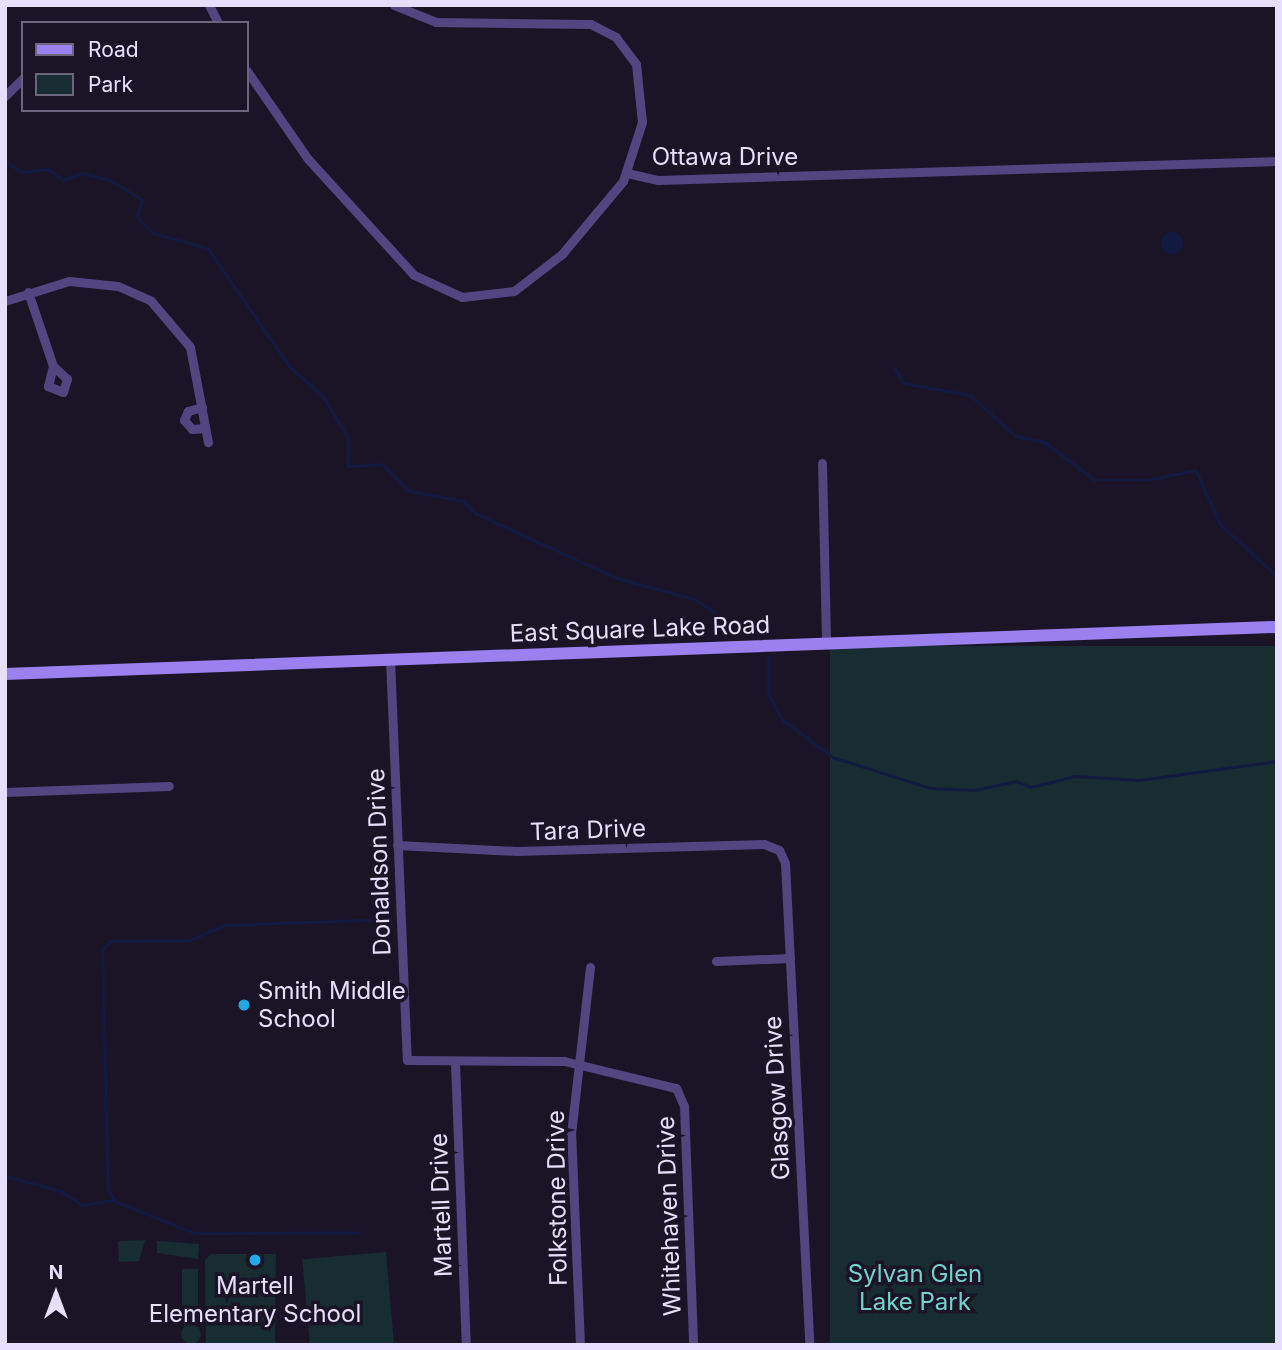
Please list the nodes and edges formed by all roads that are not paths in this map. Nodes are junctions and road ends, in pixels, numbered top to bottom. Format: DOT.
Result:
graph roads {
  1 [pos="209,5"];
  2 [pos="394,5"];
  3 [pos="217,21"];
  4 [pos="248,72"];
  5 [pos="21,80"];
  6 [pos="5,96"];
  7 [pos="1277,161"];
  8 [pos="627,173"];
  9 [pos="28,292"];
  10 [pos="5,301"];
  11 [pos="53,366"];
  12 [pos="202,407"];
  13 [pos="205,428"];
  14 [pos="208,442"];
  15 [pos="822,463"];
  16 [pos="1277,627"];
  17 [pos="827,642"];
  18 [pos="390,659"];
  19 [pos="5,674"];
  20 [pos="169,786"];
  21 [pos="5,792"];
  22 [pos="397,845"];
  23 [pos="779,850"];
  24 [pos="789,958"];
  25 [pos="716,961"];
  26 [pos="590,967"];
  27 [pos="455,1063"];
  28 [pos="581,1065"];
  29 [pos="466,1345"];
  30 [pos="580,1345"];
  31 [pos="693,1345"];
  32 [pos="809,1345"];
  1 -- 3 [label="street"];
  2 -- 8 [label="street"];
  4 -- 8 [label="street, Ottawa Drive"];
  5 -- 6 [label="street"];
  7 -- 8 [label="street, Ottawa Drive"];
  9 -- 10 [label="street"];
  9 -- 11 [label="street"];
  9 -- 12 [label="street"];
  12 -- 13 [label="street"];
  12 -- 13 [label="street"];
  13 -- 14 [label="street"];
  15 -- 17 [label="street"];
  16 -- 17 [label="main road, East Square Lake Road"];
  17 -- 18 [label="main road, East Square Lake Road"];
  18 -- 19 [label="main road, East Square Lake Road"];
  18 -- 22 [label="street, Donaldson Drive"];
  20 -- 21 [label="street"];
  22 -- 23 [label="street, Tara Drive"];
  22 -- 27 [label="street, Donaldson Drive"];
  23 -- 24 [label="street, Glasgow Drive"];
  24 -- 25 [label="street"];
  24 -- 32 [label="street, Glasgow Drive"];
  26 -- 28 [label="street, Folkstone Drive"];
  27 -- 28 [label="street"];
  27 -- 29 [label="street, Martell Drive"];
  28 -- 30 [label="street, Folkstone Drive"];
  28 -- 31 [label="street, Whitehaven Drive"];
}
